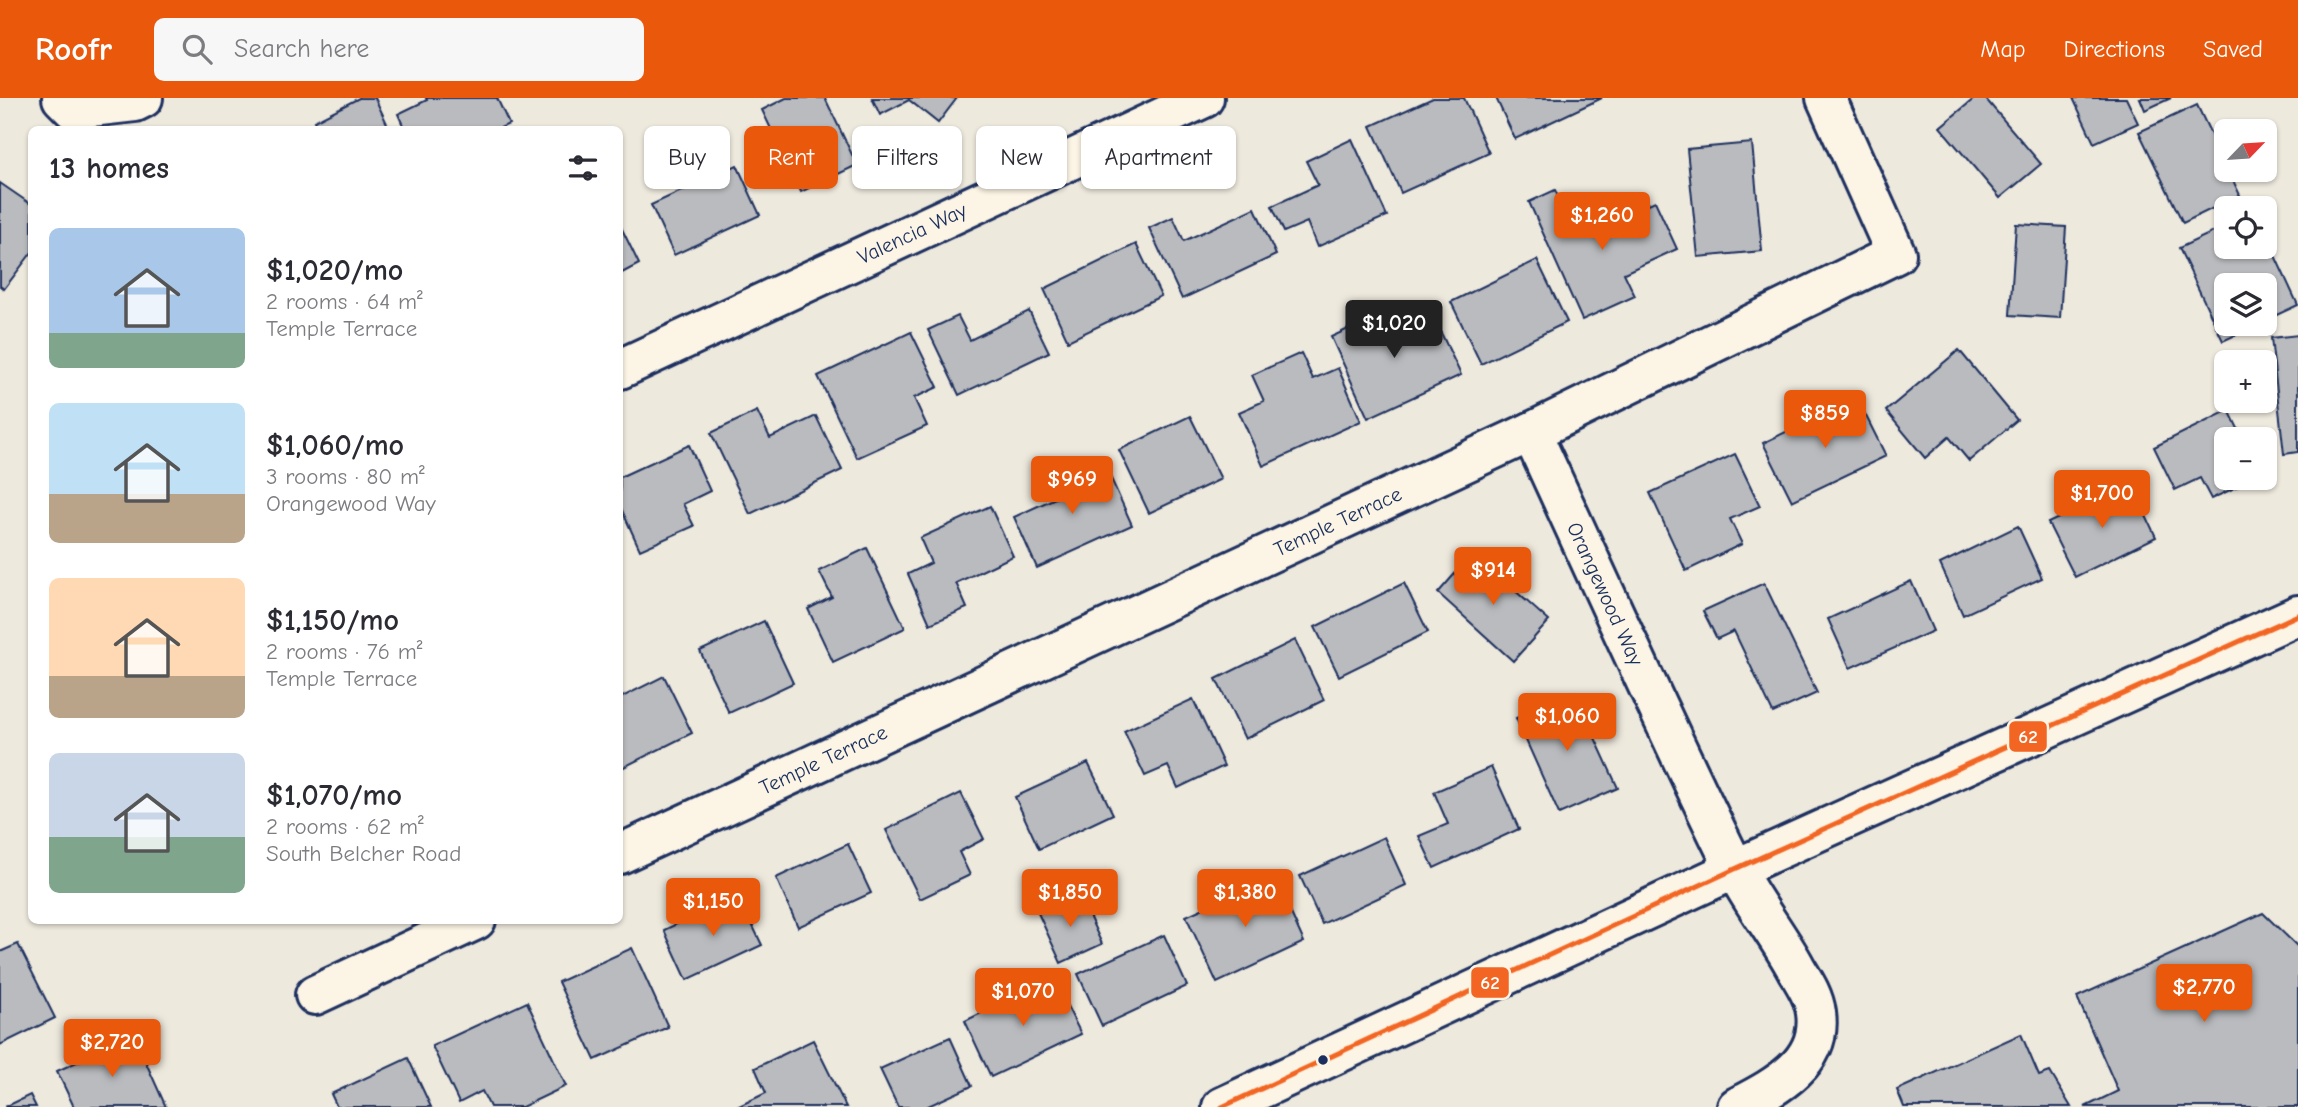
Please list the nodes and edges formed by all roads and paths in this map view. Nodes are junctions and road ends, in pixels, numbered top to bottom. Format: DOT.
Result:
graph roads {
  1 [pos="143,98"];
  2 [pos="1204,98"];
  3 [pos="1825,98"];
  4 [pos="67,103"];
  5 [pos="623,368"];
  6 [pos="1531,432"];
  7 [pos="2298,615"];
  8 [pos="623,853"];
  9 [pos="1735,869"];
  10 [pos="467,924"];
  11 [pos="315,995"];
  12 [pos="1222,1107"];
  13 [pos="1737,1107"];
  1 -- 4 [label="street"];
  2 -- 5 [label="street, Valencia Way"];
  3 -- 6 [label="street, Temple Terrace"];
  6 -- 8 [label="street, Temple Terrace"];
  6 -- 9 [label="street, Orangewood Way"];
  7 -- 9 [label="street"];
  9 -- 12 [label="street"];
  9 -- 13 [label="street, Orangewood Way"];
  10 -- 11 [label="street"];
}
